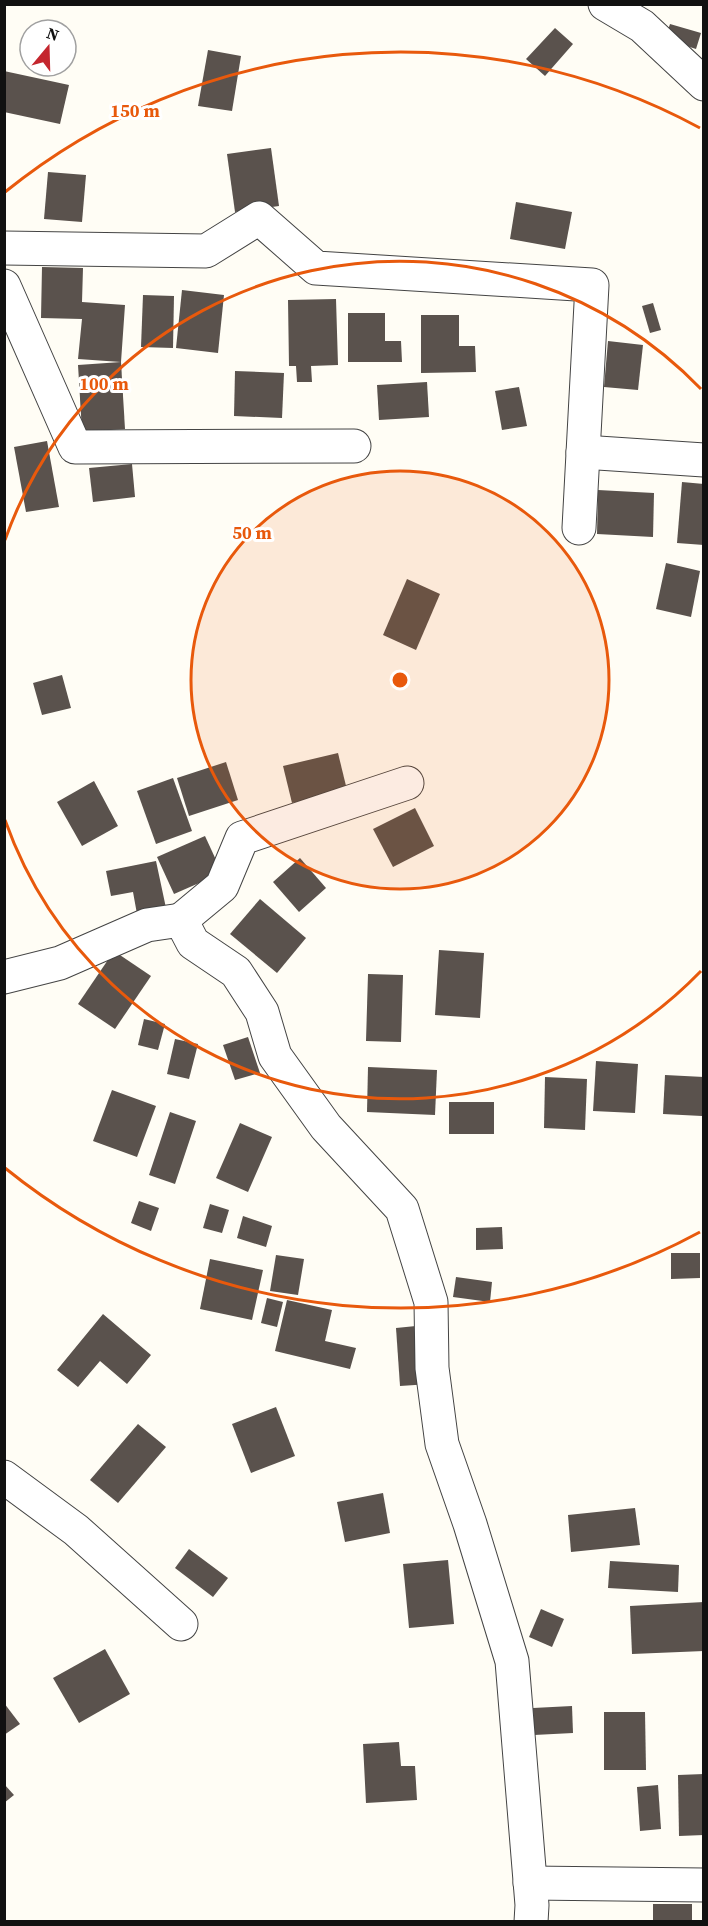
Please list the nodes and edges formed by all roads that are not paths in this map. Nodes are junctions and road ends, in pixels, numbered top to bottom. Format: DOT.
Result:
graph roads {
  1 [pos="605,4"];
  2 [pos="704,84"];
  3 [pos="4,248"];
  4 [pos="4,286"];
  5 [pos="354,446"];
  6 [pos="583,452"];
  7 [pos="704,460"];
  8 [pos="579,528"];
  9 [pos="407,783"];
  10 [pos="182,920"];
  11 [pos="4,978"];
  12 [pos="4,1477"];
  13 [pos="181,1624"];
  14 [pos="530,1882"];
  15 [pos="704,1885"];
  16 [pos="531,1922"];
  1 -- 2 [label="street"];
  3 -- 6 [label="street"];
  4 -- 5 [label="street"];
  6 -- 7 [label="street"];
  6 -- 8 [label="street"];
  9 -- 10 [label="street"];
  10 -- 11 [label="street"];
  10 -- 14 [label="street"];
  12 -- 13 [label="street"];
  14 -- 15 [label="street"];
  14 -- 16 [label="street"];
}
